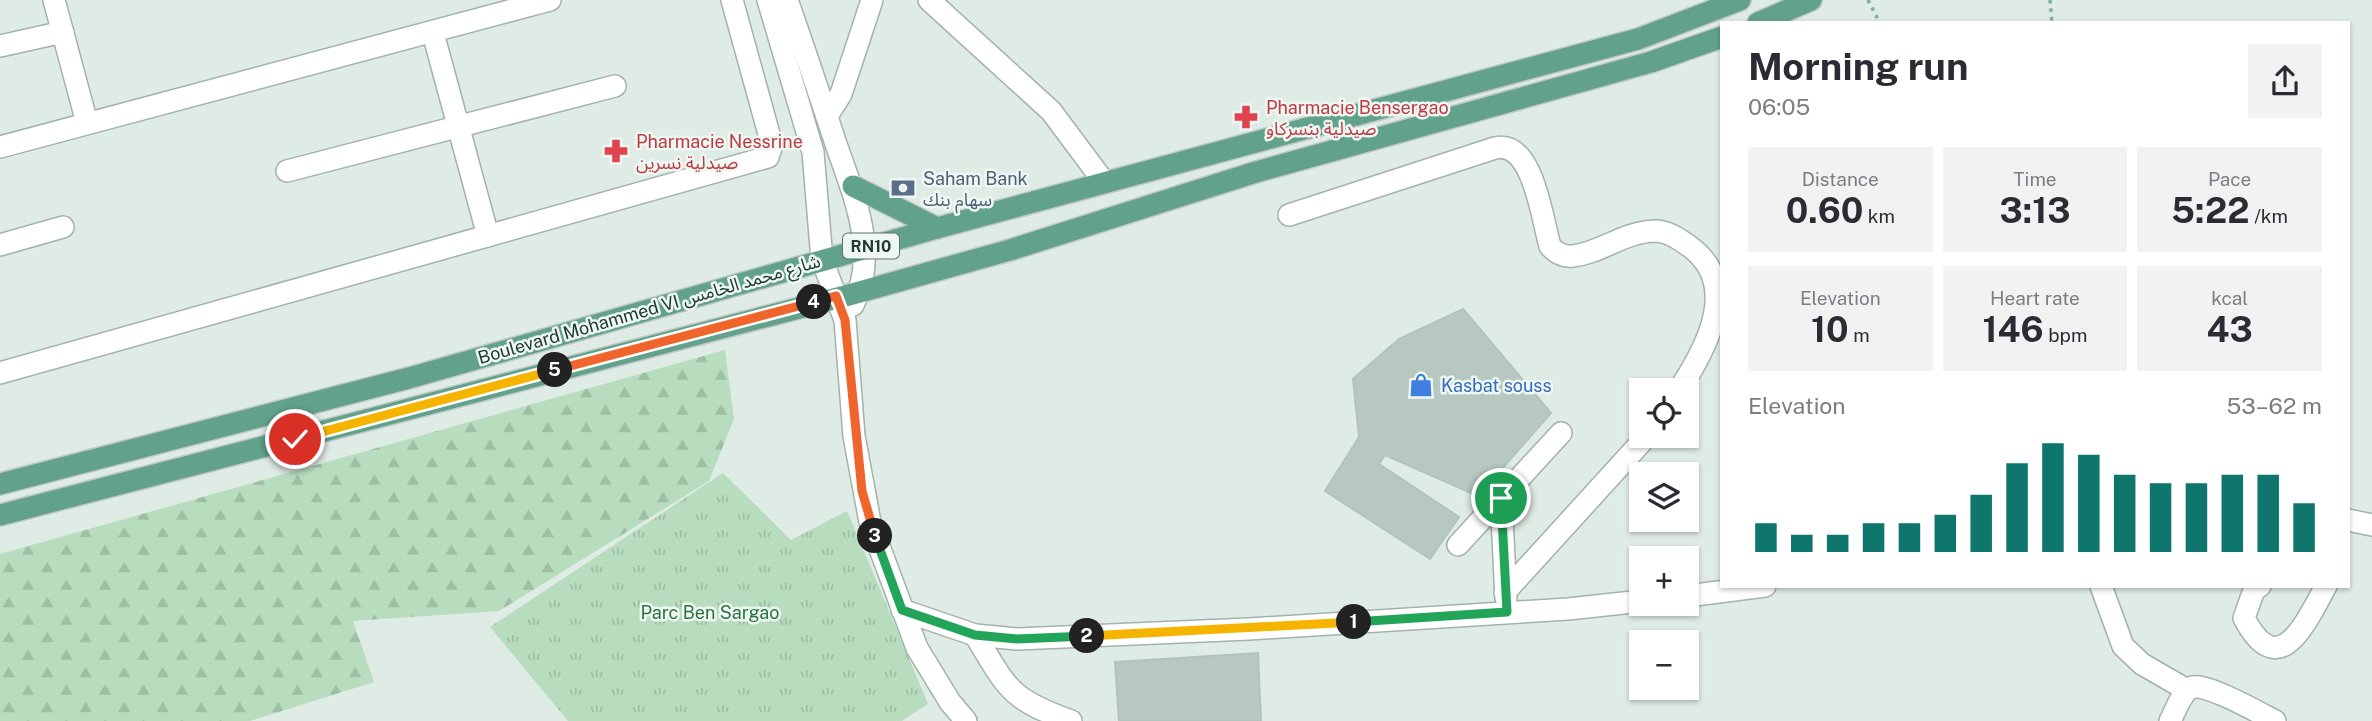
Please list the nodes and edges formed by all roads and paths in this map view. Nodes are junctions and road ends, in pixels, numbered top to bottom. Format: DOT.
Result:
graph roads {
  1 [pos="54,0"];
  2 [pos="550,0"];
  3 [pos="732,0"];
  4 [pos="768,0"];
  5 [pos="787,0"];
  6 [pos="872,0"];
  7 [pos="929,0"];
  8 [pos="1740,0"];
  9 [pos="1811,0"];
  10 [pos="1868,0"];
  11 [pos="2050,0"];
  12 [pos="1763,21"];
  13 [pos="1879,21"];
  14 [pos="2052,21"];
  15 [pos="63,32"];
  16 [pos="433,33"];
  17 [pos="1720,38"];
  18 [pos="0,46"];
  19 [pos="615,86"];
  20 [pos="827,116"];
  21 [pos="87,123"];
  22 [pos="456,126"];
  23 [pos="0,147"];
  24 [pos="287,171"];
  25 [pos="1104,182"];
  26 [pos="853,186"];
  27 [pos="1289,215"];
  28 [pos="63,227"];
  29 [pos="937,228"];
  30 [pos="488,236"];
  31 [pos="0,245"];
  32 [pos="864,248"];
  33 [pos="822,260"];
  34 [pos="860,292"];
  35 [pos="836,296"];
  36 [pos="845,320"];
  37 [pos="0,373"];
  38 [pos="1687,378"];
  39 [pos="1561,433"];
  40 [pos="1637,448"];
  41 [pos="0,484"];
  42 [pos="1501,498"];
  43 [pos="0,515"];
  44 [pos="1458,545"];
  45 [pos="1749,588"];
  46 [pos="2102,588"];
  47 [pos="2257,588"];
  48 [pos="2325,588"];
  49 [pos="1699,594"];
  50 [pos="1629,601"];
  51 [pos="1506,602"];
  52 [pos="902,610"];
  53 [pos="975,635"];
  54 [pos="2187,690"];
  55 [pos="966,721"];
  56 [pos="1071,721"];
  57 [pos="2170,721"];
  58 [pos="2276,721"];
  1 -- 15 [label="street"];
  2 -- 16 [label="street"];
  3 -- 30 [label="street"];
  4 -- 33 [label="street"];
  5 -- 20 [label="street"];
  6 -- 20 [label="street"];
  7 -- 25 [label="street"];
  8 -- 25 [label="main road, Boulevard Mohammed VI شارع محمد الخامس / RN10"];
  9 -- 12 [label="main road"];
  10 -- 13 [label="path"];
  11 -- 14 [label="path"];
  15 -- 18 [label="street"];
  15 -- 21 [label="street"];
  16 -- 21 [label="street"];
  16 -- 22 [label="street"];
  17 -- 34 [label="main road, Boulevard Mohammed VI شارع محمد الخامس / RN10"];
  19 -- 22 [label="street"];
  20 -- 26 [label="street"];
  21 -- 23 [label="street"];
  22 -- 24 [label="street"];
  22 -- 30 [label="street"];
  25 -- 29 [label="main road, Boulevard Mohammed VI شارع محمد الخامس / RN10"];
  26 -- 29 [label="main road"];
  26 -- 32 [label="street"];
  27 -- 38 [label="street"];
  28 -- 31 [label="street"];
  29 -- 32 [label="main road, Boulevard Mohammed VI شارع محمد الخامس / RN10"];
  30 -- 37 [label="street"];
  32 -- 33 [label="main road, Boulevard Mohammed VI شارع محمد الخامس / RN10"];
  32 -- 34 [label="street"];
  33 -- 35 [label="street"];
  33 -- 41 [label="main road, Boulevard Mohammed VI شارع محمد الخامس / RN10"];
  34 -- 35 [label="main road, Boulevard Mohammed VI شارع محمد الخامس / RN10"];
  34 -- 36 [label="street"];
  35 -- 36 [label="street"];
  35 -- 43 [label="main road, Boulevard Mohammed VI شارع محمد الخامس / RN10"];
  36 -- 52 [label="street"];
  39 -- 42 [label="street"];
  40 -- 51 [label="street"];
  42 -- 44 [label="street"];
  42 -- 51 [label="street"];
  45 -- 49 [label="street"];
  46 -- 54 [label="street"];
  47 -- 48 [label="street"];
  50 -- 51 [label="street"];
  51 -- 53 [label="street"];
  52 -- 53 [label="street"];
  52 -- 55 [label="street"];
  53 -- 56 [label="street"];
  54 -- 57 [label="street"];
  54 -- 58 [label="street"];
}
